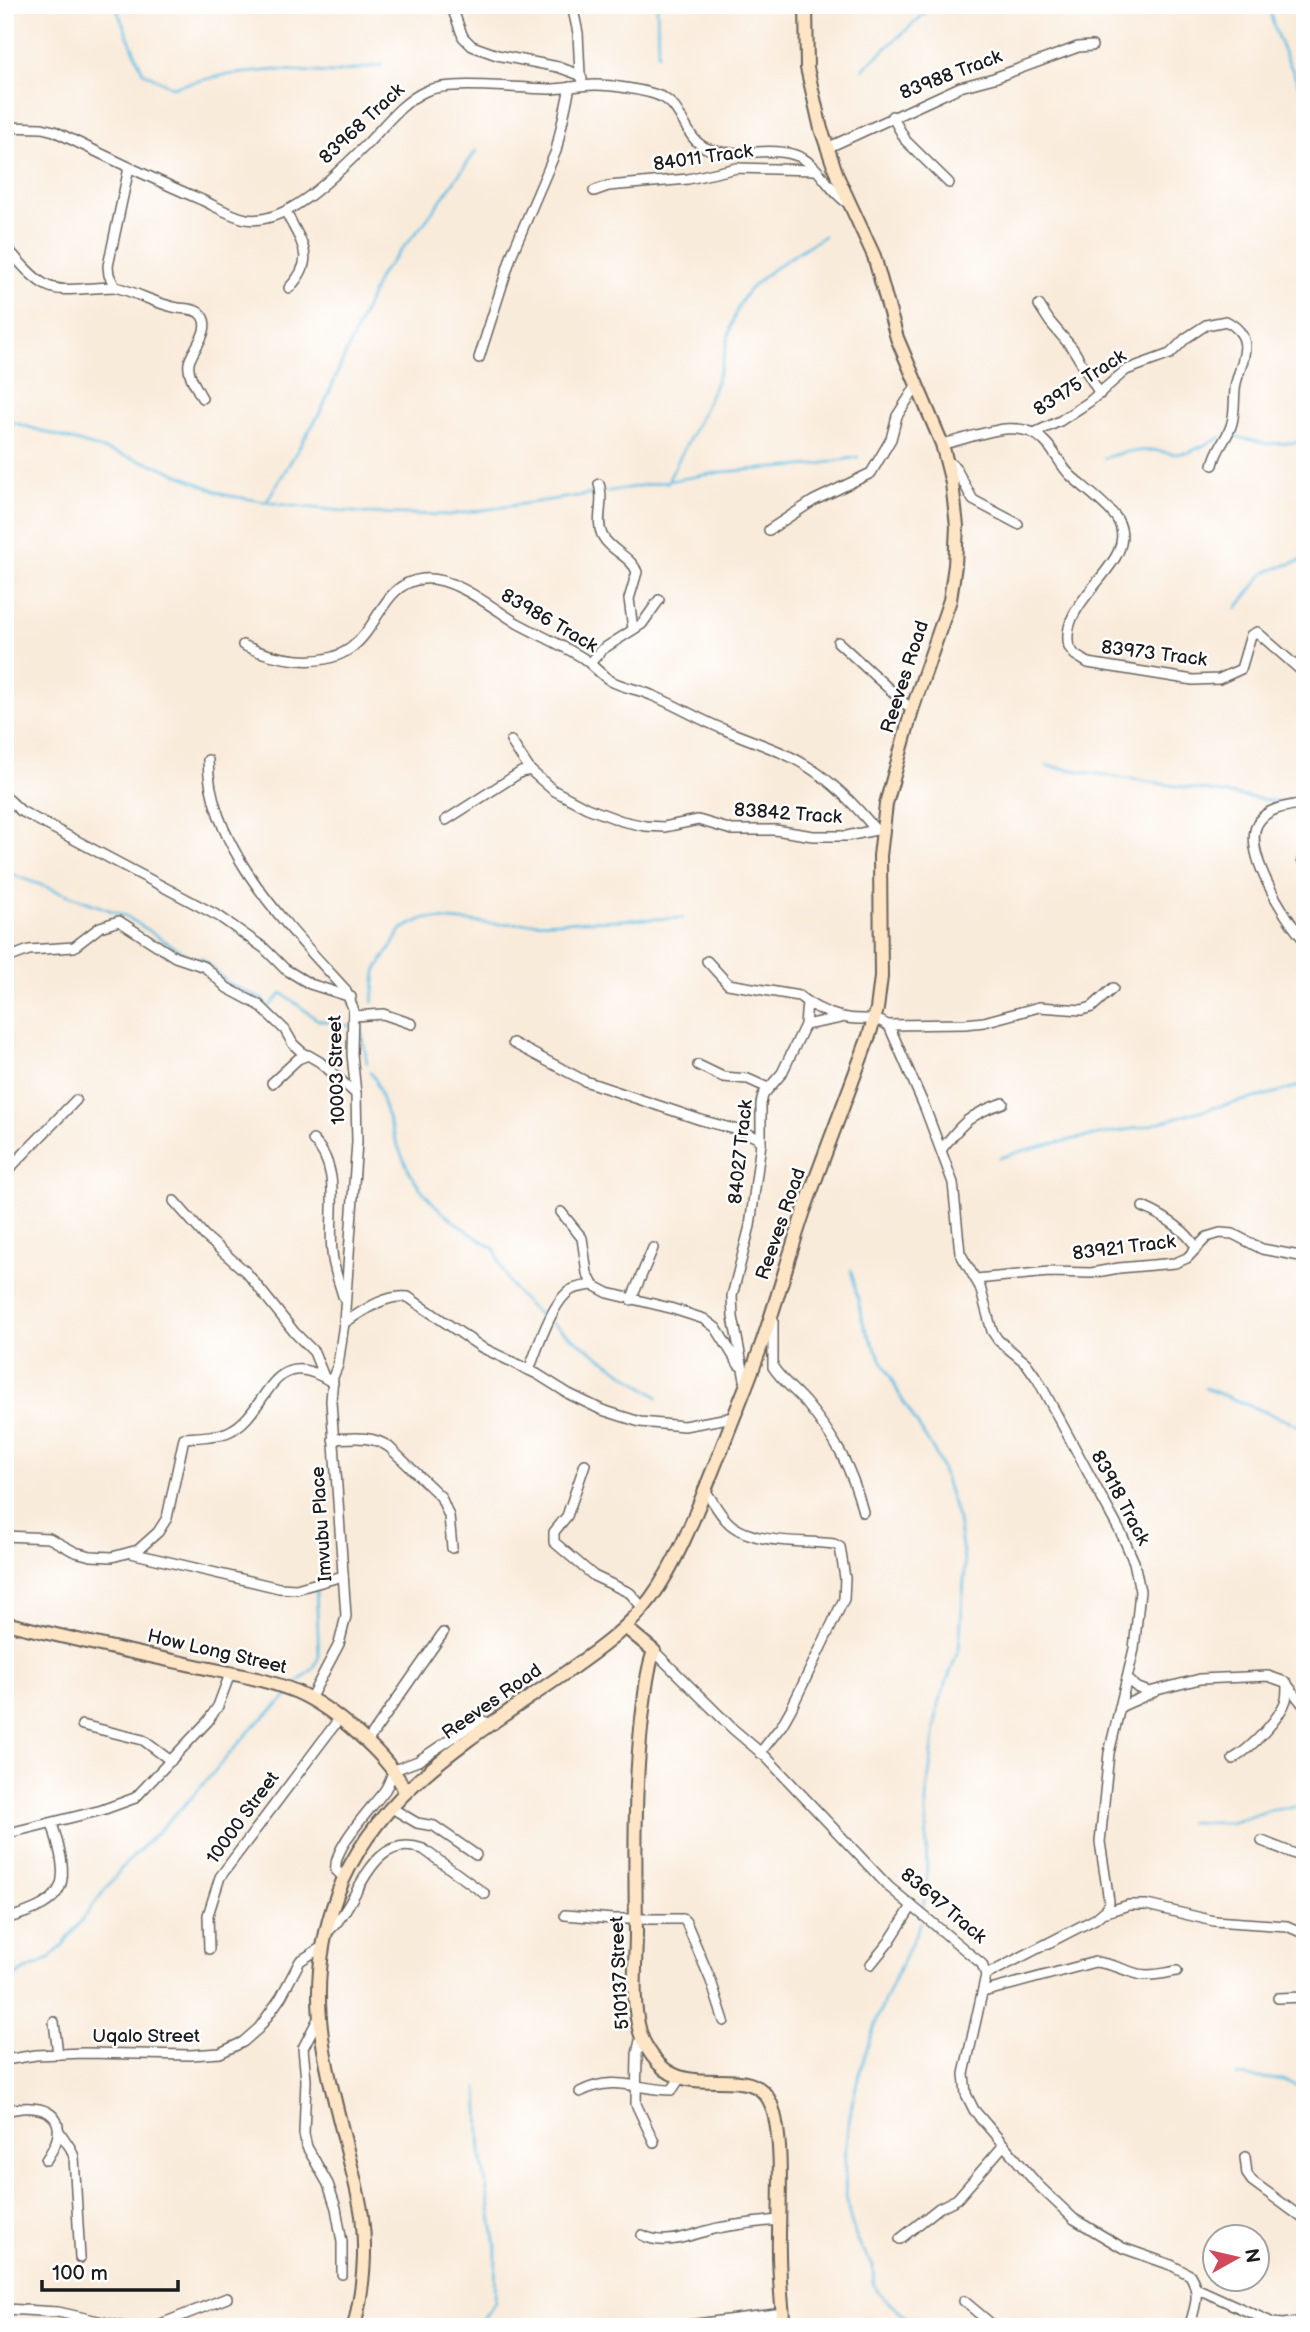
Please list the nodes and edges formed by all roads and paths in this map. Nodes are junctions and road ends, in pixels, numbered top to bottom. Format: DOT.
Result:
graph roads {
  1 [pos="451,5"];
  2 [pos="572,5"];
  3 [pos="806,5"];
  4 [pos="1092,46"];
  5 [pos="580,75"];
  6 [pos="588,85"];
  7 [pos="570,87"];
  8 [pos="892,116"];
  9 [pos="5,127"];
  10 [pos="827,148"];
  11 [pos="129,167"];
  12 [pos="817,170"];
  13 [pos="949,183"];
  14 [pos="594,191"];
  15 [pos="851,205"];
  16 [pos="286,212"];
  17 [pos="8,249"];
  18 [pos="115,287"];
  19 [pos="289,288"];
  20 [pos="1039,305"];
  21 [pos="479,358"];
  22 [pos="917,385"];
  23 [pos="1100,394"];
  24 [pos="202,398"];
  25 [pos="1034,433"];
  26 [pos="942,444"];
  27 [pos="946,460"];
  28 [pos="1213,465"];
  29 [pos="599,484"];
  30 [pos="1018,524"];
  31 [pos="769,530"];
  32 [pos="659,600"];
  33 [pos="633,629"];
  34 [pos="838,642"];
  35 [pos="243,645"];
  36 [pos="590,663"];
  37 [pos="1305,674"];
  38 [pos="912,710"];
  39 [pos="511,741"];
  40 [pos="208,760"];
  41 [pos="530,770"];
  42 [pos="5,796"];
  43 [pos="1305,803"];
  44 [pos="446,820"];
  45 [pos="879,829"];
  46 [pos="1305,941"];
  47 [pos="5,959"];
  48 [pos="707,961"];
  49 [pos="1113,988"];
  50 [pos="351,998"];
  51 [pos="807,1002"];
  52 [pos="354,1016"];
  53 [pos="842,1017"];
  54 [pos="874,1019"];
  55 [pos="412,1024"];
  56 [pos="805,1025"];
  57 [pos="888,1025"];
  58 [pos="513,1043"];
  59 [pos="305,1055"];
  60 [pos="698,1065"];
  61 [pos="272,1083"];
  62 [pos="768,1088"];
  63 [pos="356,1094"];
  64 [pos="76,1100"];
  65 [pos="1003,1103"];
  66 [pos="313,1140"];
  67 [pos="761,1143"];
  68 [pos="941,1150"];
  69 [pos="5,1173"];
  70 [pos="174,1201"];
  71 [pos="1143,1207"];
  72 [pos="561,1212"];
  73 [pos="1196,1247"];
  74 [pos="653,1248"];
  75 [pos="1305,1257"];
  76 [pos="976,1279"];
  77 [pos="593,1285"];
  78 [pos="631,1300"];
  79 [pos="344,1301"];
  80 [pos="772,1311"];
  81 [pos="344,1323"];
  82 [pos="341,1340"];
  83 [pos="741,1369"];
  84 [pos="529,1370"];
  85 [pos="328,1380"];
  86 [pos="746,1387"];
  87 [pos="734,1418"];
  88 [pos="333,1439"];
  89 [pos="585,1464"];
  90 [pos="704,1489"];
  91 [pos="863,1512"];
  92 [pos="5,1536"];
  93 [pos="452,1548"];
  94 [pos="131,1553"];
  95 [pos="343,1576"];
  96 [pos="643,1608"];
  97 [pos="5,1623"];
  98 [pos="625,1628"];
  99 [pos="443,1633"];
  100 [pos="654,1651"];
  101 [pos="230,1674"];
  102 [pos="1128,1679"];
  103 [pos="1287,1683"];
  104 [pos="1155,1691"];
  105 [pos="310,1699"];
  106 [pos="1119,1707"];
  107 [pos="1305,1707"];
  108 [pos="339,1719"];
  109 [pos="494,1724"];
  110 [pos="82,1725"];
  111 [pos="367,1742"];
  112 [pos="760,1753"];
  113 [pos="1233,1759"];
  114 [pos="171,1761"];
  115 [pos="394,1770"];
  116 [pos="405,1792"];
  117 [pos="390,1807"];
  118 [pos="5,1818"];
  119 [pos="52,1823"];
  120 [pos="7,1834"];
  121 [pos="1262,1841"];
  122 [pos="477,1855"];
  123 [pos="1305,1858"];
  124 [pos="344,1878"];
  125 [pos="485,1894"];
  126 [pos="912,1906"];
  127 [pos="1104,1912"];
  128 [pos="565,1915"];
  129 [pos="5,1919"];
  130 [pos="636,1920"];
  131 [pos="1305,1934"];
  132 [pos="323,1941"];
  133 [pos="209,1949"];
  134 [pos="871,1964"];
  135 [pos="1177,1971"];
  136 [pos="986,1975"];
  137 [pos="983,1992"];
  138 [pos="1305,1997"];
  139 [pos="1278,1998"];
  140 [pos="318,2019"];
  141 [pos="724,2021"];
  142 [pos="54,2022"];
  143 [pos="641,2036"];
  144 [pos="58,2054"];
  145 [pos="5,2060"];
  146 [pos="680,2078"];
  147 [pos="637,2084"];
  148 [pos="580,2092"];
  149 [pos="5,2112"];
  150 [pos="59,2131"];
  151 [pos="654,2142"];
  152 [pos="1004,2145"];
  153 [pos="1245,2157"];
  154 [pos="46,2160"];
  155 [pos="779,2220"];
  156 [pos="1305,2220"];
  157 [pos="642,2235"];
  158 [pos="900,2239"];
  159 [pos="80,2258"];
  160 [pos="342,2274"];
  161 [pos="1196,2288"];
  162 [pos="227,2298"];
  163 [pos="964,2301"];
  164 [pos="5,2309"];
  165 [pos="783,2313"];
  166 [pos="1305,2321"];
  167 [pos="125,2327"];
  168 [pos="153,2327"];
  169 [pos="354,2327"];
  170 [pos="673,2327"];
  171 [pos="784,2327"];
  172 [pos="995,2327"];
  173 [pos="1189,2327"];
  1 -- 5 [label="street"];
  2 -- 5 [label="street"];
  3 -- 10 [label="street, Reeves Road"];
  4 -- 8 [label="street, 83988 Track"];
  5 -- 6 [label="street"];
  6 -- 7 [label="street, 83968 Track"];
  6 -- 12 [label="street, 83968 Track"];
  7 -- 16 [label="street, 83968 Track"];
  7 -- 21 [label="street"];
  8 -- 10 [label="street, 83988 Track"];
  8 -- 13 [label="street"];
  9 -- 11 [label="street, 83968 Track"];
  10 -- 15 [label="street, Reeves Road"];
  11 -- 16 [label="street, 83968 Track"];
  11 -- 18 [label="street"];
  12 -- 14 [label="street, 84011 Track"];
  12 -- 15 [label="street, 83968 Track"];
  15 -- 22 [label="street, Reeves Road"];
  16 -- 19 [label="street"];
  17 -- 18 [label="street"];
  18 -- 24 [label="street"];
  20 -- 23 [label="street"];
  22 -- 26 [label="street, Reeves Road"];
  22 -- 31 [label="street"];
  23 -- 25 [label="street, 83975 Track"];
  23 -- 28 [label="street, 83975 Track"];
  25 -- 26 [label="street"];
  25 -- 37 [label="street, 83973 Track"];
  26 -- 27 [label="street, Reeves Road"];
  27 -- 30 [label="street"];
  27 -- 38 [label="street, Reeves Road"];
  29 -- 33 [label="street"];
  32 -- 33 [label="street"];
  33 -- 36 [label="street"];
  34 -- 38 [label="street"];
  35 -- 36 [label="street, 83986 Track"];
  36 -- 45 [label="street, 83986 Track"];
  38 -- 45 [label="street, Reeves Road"];
  39 -- 41 [label="street, 83842 Track"];
  40 -- 50 [label="street, 10003 Street"];
  41 -- 44 [label="street"];
  41 -- 45 [label="street, 83842 Track"];
  42 -- 50 [label="street"];
  43 -- 46 [label="street"];
  45 -- 54 [label="street, Reeves Road"];
  47 -- 59 [label="street"];
  48 -- 51 [label="street"];
  49 -- 57 [label="street"];
  50 -- 52 [label="street, 10003 Street"];
  51 -- 53 [label="street"];
  51 -- 56 [label="street, 84027 Track"];
  52 -- 55 [label="street"];
  52 -- 63 [label="street, 10003 Street"];
  53 -- 54 [label="street"];
  53 -- 56 [label="street"];
  54 -- 57 [label="street"];
  54 -- 80 [label="street, Reeves Road"];
  56 -- 62 [label="street, 84027 Track"];
  57 -- 68 [label="street, 83918 Track"];
  58 -- 67 [label="street"];
  59 -- 61 [label="street"];
  59 -- 63 [label="street"];
  60 -- 62 [label="street"];
  62 -- 67 [label="street, 84027 Track"];
  63 -- 79 [label="street, 10003 Street"];
  64 -- 69 [label="street"];
  65 -- 68 [label="street"];
  66 -- 79 [label="street"];
  67 -- 83 [label="street, 84027 Track"];
  68 -- 76 [label="street, 83918 Track"];
  70 -- 85 [label="street"];
  71 -- 73 [label="street"];
  72 -- 77 [label="street"];
  73 -- 75 [label="street, 83921 Track"];
  73 -- 76 [label="street, 83921 Track"];
  74 -- 78 [label="street"];
  76 -- 102 [label="street, 83918 Track"];
  77 -- 78 [label="street"];
  77 -- 84 [label="street"];
  78 -- 83 [label="street"];
  79 -- 81 [label="street, 10003 Street"];
  80 -- 86 [label="street, Reeves Road"];
  80 -- 91 [label="street"];
  81 -- 82 [label="street, 10003 Street"];
  81 -- 84 [label="street"];
  82 -- 85 [label="street, Imvubu Place"];
  83 -- 86 [label="street, 84027 Track"];
  84 -- 87 [label="street"];
  85 -- 88 [label="street, Imvubu Place"];
  85 -- 94 [label="street"];
  86 -- 87 [label="street, Reeves Road"];
  87 -- 90 [label="street, Reeves Road"];
  88 -- 93 [label="street"];
  88 -- 95 [label="street, Imvubu Place"];
  89 -- 96 [label="street"];
  90 -- 96 [label="street, Reeves Road"];
  90 -- 112 [label="street"];
  92 -- 94 [label="street"];
  94 -- 95 [label="street"];
  95 -- 105 [label="street, Imvubu Place"];
  96 -- 98 [label="street, Reeves Road"];
  97 -- 101 [label="street, How Long Street"];
  98 -- 100 [label="street, 83697 Track"];
  98 -- 109 [label="street, Reeves Road"];
  99 -- 111 [label="street"];
  100 -- 112 [label="street, 83697 Track"];
  100 -- 130 [label="street, 510137 Street"];
  101 -- 105 [label="street, How Long Street"];
  101 -- 114 [label="street"];
  102 -- 104 [label="street"];
  102 -- 106 [label="street, 83918 Track"];
  103 -- 104 [label="street"];
  103 -- 107 [label="street"];
  103 -- 113 [label="street"];
  104 -- 106 [label="street"];
  105 -- 108 [label="street, How Long Street"];
  106 -- 127 [label="street, 83918 Track"];
  108 -- 111 [label="street, How Long Street"];
  108 -- 133 [label="street, 10000 Street"];
  109 -- 115 [label="street"];
  109 -- 116 [label="street, Reeves Road"];
  110 -- 114 [label="street"];
  111 -- 115 [label="street, How Long Street"];
  112 -- 126 [label="street, 83697 Track"];
  114 -- 119 [label="street"];
  115 -- 116 [label="street, How Long Street"];
  115 -- 124 [label="street"];
  116 -- 117 [label="street, Reeves Road"];
  117 -- 122 [label="street"];
  117 -- 124 [label="street, Reeves Road"];
  118 -- 120 [label="street"];
  119 -- 120 [label="street"];
  119 -- 129 [label="street"];
  121 -- 123 [label="street"];
  124 -- 132 [label="street, Reeves Road"];
  125 -- 132 [label="street, Uqalo Street"];
  126 -- 134 [label="street"];
  126 -- 136 [label="street, 83697 Track"];
  127 -- 131 [label="street"];
  127 -- 136 [label="street"];
  128 -- 130 [label="street"];
  130 -- 141 [label="street"];
  130 -- 143 [label="street, 510137 Street"];
  132 -- 140 [label="street, Reeves Road"];
  132 -- 144 [label="street, Uqalo Street"];
  135 -- 137 [label="street"];
  136 -- 137 [label="street, 83697 Track"];
  137 -- 152 [label="street, 83697 Track"];
  138 -- 139 [label="street"];
  140 -- 160 [label="street"];
  140 -- 169 [label="street, Reeves Road"];
  142 -- 144 [label="street"];
  143 -- 146 [label="street, 510137 Street"];
  143 -- 147 [label="street"];
  144 -- 145 [label="street, Uqalo Street"];
  146 -- 147 [label="street"];
  146 -- 155 [label="street"];
  147 -- 148 [label="street"];
  147 -- 151 [label="street"];
  149 -- 150 [label="street"];
  150 -- 154 [label="street"];
  150 -- 159 [label="street"];
  152 -- 158 [label="street"];
  152 -- 161 [label="street, 83697 Track"];
  153 -- 156 [label="street"];
  155 -- 157 [label="street"];
  155 -- 165 [label="street"];
  161 -- 166 [label="street, 83697 Track"];
  161 -- 173 [label="street"];
  162 -- 168 [label="street"];
  163 -- 172 [label="street"];
  164 -- 167 [label="street"];
  165 -- 170 [label="street"];
  165 -- 171 [label="street"];
}
